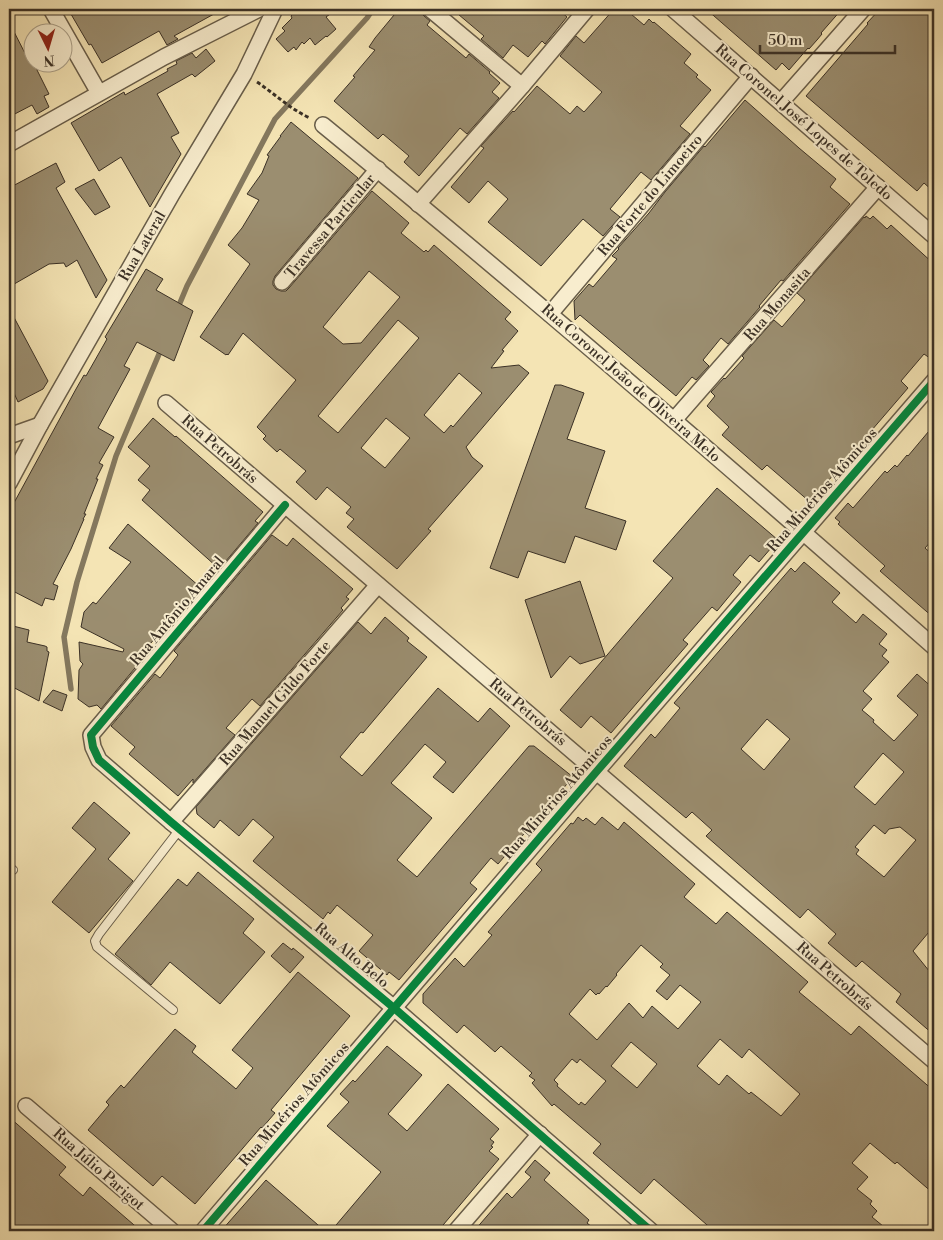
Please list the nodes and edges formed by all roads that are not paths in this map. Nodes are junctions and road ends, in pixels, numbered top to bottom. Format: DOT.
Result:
graph roads {
  1 [pos="51,9"];
  2 [pos="259,9"];
  3 [pos="275,9"];
  4 [pos="430,9"];
  5 [pos="587,9"];
  6 [pos="673,9"];
  7 [pos="863,9"];
  8 [pos="751,76"];
  9 [pos="522,86"];
  10 [pos="99,93"];
  11 [pos="781,102"];
  12 [pos="324,125"];
  13 [pos="9,144"];
  14 [pos="378,169"];
  15 [pos="878,186"];
  16 [pos="418,204"];
  17 [pos="934,236"];
  18 [pos="282,282"];
  19 [pos="550,314"];
  20 [pos="934,381"];
  21 [pos="166,403"];
  22 [pos="674,420"];
  23 [pos="40,425"];
  24 [pos="9,436"];
  25 [pos="9,483"];
  26 [pos="285,505"];
  27 [pos="804,532"];
  28 [pos="378,585"];
  29 [pos="934,646"];
  30 [pos="91,735"];
  31 [pos="597,771"];
  32 [pos="175,826"];
  33 [pos="394,1008"];
  34 [pos="173,1010"];
  35 [pos="934,1061"];
  36 [pos="26,1106"];
  37 [pos="540,1134"];
  38 [pos="172,1231"];
  39 [pos="203,1231"];
  40 [pos="456,1231"];
  41 [pos="651,1231"];
  1 -- 10 [label="street"];
  2 -- 10 [label="street"];
  3 -- 23 [label="street, Rua Lateral"];
  4 -- 9 [label="street"];
  5 -- 9 [label="street"];
  6 -- 8 [label="street, Rua Coronel José Lopes de Toledo"];
  7 -- 11 [label="street"];
  8 -- 11 [label="street, Rua Coronel José Lopes de Toledo"];
  8 -- 19 [label="street, Rua Forte do Limoeiro"];
  9 -- 16 [label="street"];
  10 -- 13 [label="street"];
  11 -- 15 [label="street, Rua Coronel José Lopes de Toledo"];
  12 -- 14 [label="street, Rua Coronel João de Oliveira Melo"];
  14 -- 16 [label="street, Rua Coronel João de Oliveira Melo"];
  14 -- 18 [label="street, Travessa Particular"];
  15 -- 17 [label="street, Rua Coronel José Lopes de Toledo"];
  15 -- 22 [label="street, Rua Monasita"];
  16 -- 19 [label="street, Rua Coronel João de Oliveira Melo"];
  19 -- 22 [label="street, Rua Coronel João de Oliveira Melo"];
  20 -- 27 [label="street, Rua Minérios Atômicos"];
  21 -- 26 [label="street, Rua Petrobrás"];
  22 -- 27 [label="street, Rua Coronel João de Oliveira Melo"];
  23 -- 24 [label="street"];
  23 -- 25 [label="street, Rua Lateral"];
  26 -- 28 [label="street, Rua Petrobrás"];
  26 -- 30 [label="street, Rua Antônio Amaral"];
  27 -- 29 [label="street, Rua Coronel João de Oliveira Melo"];
  27 -- 31 [label="street, Rua Minérios Atômicos"];
  28 -- 31 [label="street, Rua Petrobrás"];
  28 -- 32 [label="street, Rua Manuel Gildo Forte"];
  30 -- 32 [label="street, Rua Alto Belo"];
  31 -- 33 [label="street, Rua Minérios Atômicos"];
  31 -- 35 [label="street, Rua Petrobrás"];
  32 -- 33 [label="street, Rua Alto Belo"];
  32 -- 34 [label="lane"];
  33 -- 37 [label="street, Rua Alto Belo"];
  33 -- 39 [label="street, Rua Minérios Atômicos"];
  36 -- 38 [label="street, Rua Júlio Parigot"];
  37 -- 40 [label="street"];
  37 -- 41 [label="street, Rua Alto Belo"];
}
